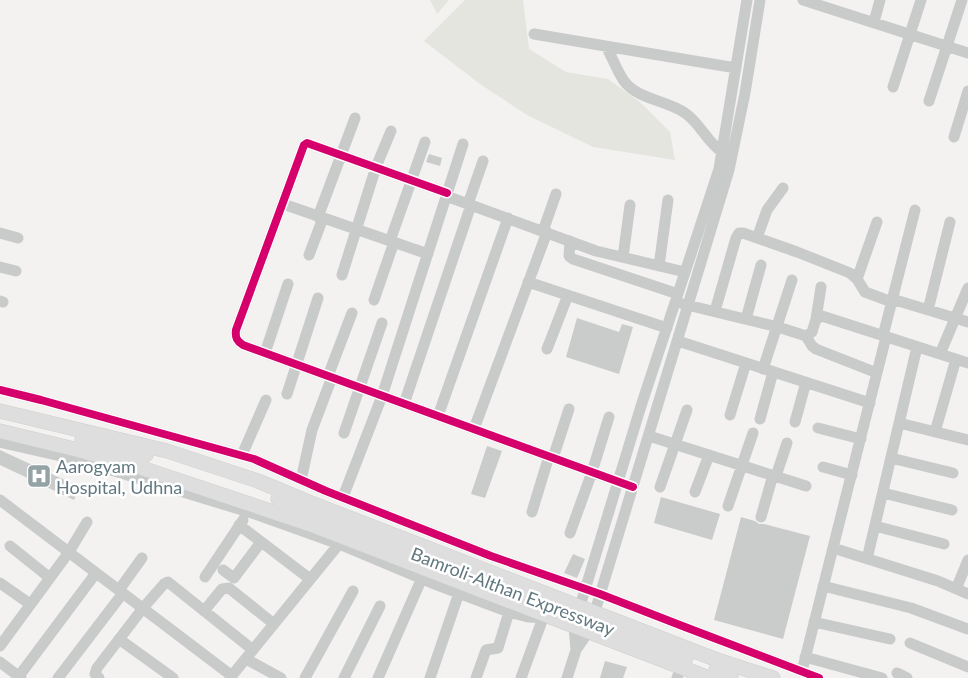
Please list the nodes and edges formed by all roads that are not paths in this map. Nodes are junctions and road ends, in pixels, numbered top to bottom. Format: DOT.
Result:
graph roads {
  1 [pos="746,0"];
  2 [pos="760,0"];
  3 [pos="803,0"];
  4 [pos="880,0"];
  5 [pos="921,0"];
  6 [pos="962,0"];
  7 [pos="837,5"];
  8 [pos="874,22"];
  9 [pos="534,34"];
  10 [pos="911,34"];
  11 [pos="606,46"];
  12 [pos="947,46"];
  13 [pos="968,53"];
  14 [pos="736,68"];
  15 [pos="893,87"];
  16 [pos="968,91"];
  17 [pos="929,101"];
  18 [pos="355,118"];
  19 [pos="391,131"];
  20 [pos="954,137"];
  21 [pos="425,142"];
  22 [pos="463,144"];
  23 [pos="341,155"];
  24 [pos="483,161"];
  25 [pos="725,162"];
  26 [pos="376,167"];
  27 [pos="412,180"];
  28 [pos="784,188"];
  29 [pos="447,194"];
  30 [pos="556,194"];
  31 [pos="668,200"];
  32 [pos="283,204"];
  33 [pos="470,204"];
  34 [pos="630,206"];
  35 [pos="915,210"];
  36 [pos="320,218"];
  37 [pos="508,218"];
  38 [pos="877,222"];
  39 [pos="950,222"];
  40 [pos="355,229"];
  41 [pos="545,232"];
  42 [pos="0,233"];
  43 [pos="18,238"];
  44 [pos="756,238"];
  45 [pos="570,241"];
  46 [pos="392,242"];
  47 [pos="428,254"];
  48 [pos="309,255"];
  49 [pos="623,257"];
  50 [pos="761,265"];
  51 [pos="658,266"];
  52 [pos="0,267"];
  53 [pos="16,271"];
  54 [pos="685,272"];
  55 [pos="342,275"];
  56 [pos="857,279"];
  57 [pos="792,280"];
  58 [pos="528,282"];
  59 [pos="288,284"];
  60 [pos="821,287"];
  61 [pos="968,288"];
  62 [pos="568,295"];
  63 [pos="318,298"];
  64 [pos="677,298"];
  65 [pos="374,300"];
  66 [pos="892,300"];
  67 [pos="689,305"];
  68 [pos="928,310"];
  69 [pos="715,311"];
  70 [pos="352,313"];
  71 [pos="956,318"];
  72 [pos="746,319"];
  73 [pos="816,319"];
  74 [pos="968,322"];
  75 [pos="382,323"];
  76 [pos="778,327"];
  77 [pos="667,328"];
  78 [pos="806,336"];
  79 [pos="885,336"];
  80 [pos="678,341"];
  81 [pos="917,347"];
  82 [pos="547,349"];
  83 [pos="265,353"];
  84 [pos="940,354"];
  85 [pos="956,359"];
  86 [pos="746,363"];
  87 [pos="968,363"];
  88 [pos="296,365"];
  89 [pos="768,370"];
  90 [pos="878,373"];
  91 [pos="330,377"];
  92 [pos="806,382"];
  93 [pos="361,388"];
  94 [pos="0,390"];
  95 [pos="287,394"];
  96 [pos="382,396"];
  97 [pos="266,400"];
  98 [pos="870,403"];
  99 [pos="404,404"];
  100 [pos="569,409"];
  101 [pos="687,410"];
  102 [pos="0,411"];
  103 [pos="730,415"];
  104 [pos="438,416"];
  105 [pos="609,417"];
  106 [pos="760,419"];
  107 [pos="0,421"];
  108 [pos="795,422"];
  109 [pos="899,423"];
  110 [pos="818,428"];
  111 [pos="474,429"];
  112 [pos="0,431"];
  113 [pos="935,432"];
  114 [pos="344,433"];
  115 [pos="753,433"];
  116 [pos="649,436"];
  117 [pos="860,439"];
  118 [pos="968,440"];
  119 [pos="0,442"];
  120 [pos="787,442"];
  121 [pos="675,444"];
  122 [pos="242,455"];
  123 [pos="709,455"];
  124 [pos="551,457"];
  125 [pos="891,458"];
  126 [pos="742,465"];
  127 [pos="823,466"];
  128 [pos="592,472"];
  129 [pos="953,472"];
  130 [pos="852,475"];
  131 [pos="775,476"];
  132 [pos="301,480"];
  133 [pos="618,481"];
  134 [pos="806,486"];
  135 [pos="633,487"];
  136 [pos="660,487"];
  137 [pos="695,492"];
  138 [pos="883,493"];
  139 [pos="343,497"];
  140 [pos="0,500"];
  141 [pos="728,506"];
  142 [pos="952,510"];
  143 [pos="248,512"];
  144 [pos="532,512"];
  145 [pos="761,517"];
  146 [pos="302,521"];
  147 [pos="87,522"];
  148 [pos="239,525"];
  149 [pos="875,526"];
  150 [pos="570,533"];
  151 [pos="261,542"];
  152 [pos="339,544"];
  153 [pos="944,544"];
  154 [pos="10,546"];
  155 [pos="833,548"];
  156 [pos="69,552"];
  157 [pos="142,558"];
  158 [pos="867,559"];
  159 [pos="968,560"];
  160 [pos="223,570"];
  161 [pos="96,573"];
  162 [pos="205,577"];
  163 [pos="50,578"];
  164 [pos="422,578"];
  165 [pos="310,579"];
  166 [pos="0,583"];
  167 [pos="824,586"];
  168 [pos="586,588"];
  169 [pos="956,589"];
  170 [pos="121,591"];
  171 [pos="353,591"];
  172 [pos="459,592"];
  173 [pos="600,594"];
  174 [pos="968,594"];
  175 [pos="30,604"];
  176 [pos="380,606"];
  177 [pos="143,608"];
  178 [pos="204,611"];
  179 [pos="509,612"];
  180 [pos="577,616"];
  181 [pos="548,618"];
  182 [pos="592,622"];
  183 [pos="814,622"];
  184 [pos="0,624"];
  185 [pos="274,624"];
  186 [pos="968,630"];
  187 [pos="11,631"];
  188 [pos="119,638"];
  189 [pos="890,639"];
  190 [pos="910,643"];
  191 [pos="0,646"];
  192 [pos="576,650"];
  193 [pos="250,654"];
  194 [pos="805,657"];
  195 [pos="0,662"];
  196 [pos="968,667"];
  197 [pos="802,671"];
  198 [pos="679,672"];
  199 [pos="713,674"];
  200 [pos="20,677"];
  201 [pos="231,677"];
  202 [pos="278,677"];
  203 [pos="58,678"];
  204 [pos="99,678"];
  205 [pos="172,678"];
  206 [pos="305,678"];
  207 [pos="344,678"];
  208 [pos="378,678"];
  209 [pos="430,678"];
  210 [pos="476,678"];
  211 [pos="521,678"];
  212 [pos="568,678"];
  213 [pos="732,678"];
  214 [pos="746,678"];
  215 [pos="772,678"];
  216 [pos="819,678"];
  217 [pos="882,678"];
  1 -- 14 [label="street"];
  2 -- 25 [label="street"];
  3 -- 7 [label="street"];
  4 -- 8 [label="street"];
  5 -- 10 [label="street"];
  6 -- 12 [label="street"];
  7 -- 8 [label="street"];
  8 -- 10 [label="street"];
  9 -- 11 [label="street"];
  10 -- 12 [label="street"];
  10 -- 15 [label="street"];
  11 -- 14 [label="street"];
  11 -- 25 [label="street"];
  12 -- 13 [label="street"];
  12 -- 17 [label="street"];
  14 -- 25 [label="street"];
  16 -- 20 [label="street"];
  18 -- 23 [label="street"];
  19 -- 26 [label="street"];
  21 -- 27 [label="street"];
  22 -- 29 [label="street"];
  23 -- 26 [label="street"];
  23 -- 32 [label="street"];
  23 -- 36 [label="street"];
  24 -- 33 [label="street"];
  25 -- 54 [label="street"];
  25 -- 67 [label="street"];
  26 -- 27 [label="street"];
  26 -- 40 [label="street"];
  27 -- 29 [label="street"];
  27 -- 46 [label="street"];
  28 -- 44 [label="street"];
  29 -- 33 [label="street"];
  29 -- 47 [label="street"];
  30 -- 41 [label="street"];
  31 -- 51 [label="street"];
  32 -- 36 [label="street"];
  32 -- 83 [label="street"];
  33 -- 37 [label="street"];
  33 -- 99 [label="street"];
  34 -- 49 [label="street"];
  35 -- 66 [label="street"];
  36 -- 40 [label="street"];
  36 -- 48 [label="street"];
  37 -- 41 [label="street"];
  37 -- 104 [label="street"];
  38 -- 56 [label="street"];
  39 -- 68 [label="street"];
  40 -- 46 [label="street"];
  40 -- 55 [label="street"];
  41 -- 45 [label="street"];
  41 -- 58 [label="street"];
  42 -- 43 [label="street"];
  44 -- 56 [label="street"];
  44 -- 69 [label="street"];
  45 -- 49 [label="street"];
  45 -- 64 [label="street"];
  46 -- 47 [label="street"];
  46 -- 65 [label="street"];
  47 -- 96 [label="street"];
  49 -- 51 [label="street"];
  50 -- 72 [label="street"];
  51 -- 54 [label="street"];
  52 -- 53 [label="street"];
  54 -- 64 [label="street"];
  56 -- 66 [label="street"];
  57 -- 76 [label="street"];
  58 -- 62 [label="street"];
  58 -- 111 [label="street"];
  59 -- 83 [label="street"];
  60 -- 73 [label="street"];
  61 -- 71 [label="street"];
  62 -- 77 [label="street"];
  62 -- 82 [label="street"];
  63 -- 88 [label="street"];
  64 -- 67 [label="street"];
  64 -- 77 [label="street"];
  66 -- 68 [label="street"];
  66 -- 79 [label="street"];
  67 -- 69 [label="street"];
  67 -- 80 [label="street"];
  68 -- 71 [label="street"];
  69 -- 72 [label="street"];
  70 -- 91 [label="street"];
  71 -- 74 [label="street"];
  71 -- 84 [label="street"];
  72 -- 76 [label="street"];
  73 -- 78 [label="street"];
  73 -- 79 [label="street"];
  75 -- 93 [label="street"];
  76 -- 78 [label="street"];
  76 -- 89 [label="street"];
  77 -- 133 [label="street"];
  78 -- 90 [label="street"];
  79 -- 81 [label="street"];
  79 -- 90 [label="street"];
  80 -- 86 [label="street"];
  80 -- 116 [label="street"];
  81 -- 84 [label="street"];
  81 -- 109 [label="street"];
  83 -- 88 [label="street"];
  84 -- 85 [label="street"];
  85 -- 87 [label="street"];
  85 -- 113 [label="street"];
  86 -- 89 [label="street"];
  86 -- 103 [label="street"];
  88 -- 91 [label="street"];
  88 -- 95 [label="street"];
  89 -- 92 [label="street"];
  89 -- 106 [label="street"];
  90 -- 98 [label="street"];
  91 -- 93 [label="street"];
  91 -- 132 [label="street"];
  92 -- 98 [label="street"];
  92 -- 108 [label="street"];
  93 -- 96 [label="street"];
  93 -- 114 [label="street"];
  94 -- 122 [label="street"];
  96 -- 99 [label="street"];
  96 -- 139 [label="street"];
  97 -- 122 [label="street"];
  98 -- 117 [label="street"];
  99 -- 104 [label="street"];
  100 -- 124 [label="street"];
  101 -- 121 [label="street"];
  102 -- 180 [label="main road"];
  104 -- 111 [label="street"];
  105 -- 128 [label="street"];
  107 -- 146 [label="main road"];
  109 -- 113 [label="street"];
  109 -- 125 [label="street"];
  110 -- 117 [label="street"];
  111 -- 124 [label="street"];
  112 -- 146 [label="main road"];
  113 -- 118 [label="street"];
  115 -- 126 [label="street"];
  116 -- 121 [label="street"];
  116 -- 135 [label="street"];
  117 -- 130 [label="street"];
  119 -- 143 [label="street"];
  120 -- 131 [label="street"];
  121 -- 123 [label="street"];
  121 -- 136 [label="street"];
  122 -- 132 [label="street"];
  123 -- 126 [label="street"];
  123 -- 137 [label="street"];
  124 -- 128 [label="street"];
  124 -- 144 [label="street"];
  125 -- 129 [label="street"];
  125 -- 138 [label="street"];
  126 -- 131 [label="street"];
  126 -- 141 [label="street"];
  127 -- 130 [label="street"];
  128 -- 133 [label="street"];
  128 -- 150 [label="street"];
  130 -- 155 [label="street"];
  131 -- 134 [label="street"];
  131 -- 145 [label="street"];
  132 -- 139 [label="street"];
  133 -- 135 [label="street"];
  133 -- 168 [label="street"];
  135 -- 173 [label="street"];
  138 -- 142 [label="street"];
  138 -- 149 [label="street"];
  139 -- 168 [label="street"];
  140 -- 156 [label="street"];
  143 -- 146 [label="street"];
  143 -- 148 [label="street"];
  146 -- 152 [label="street"];
  146 -- 180 [label="main road, Bamroli-Althan Expressway"];
  146 -- 181 [label="main road"];
  147 -- 156 [label="street"];
  148 -- 151 [label="street"];
  148 -- 162 [label="street"];
  149 -- 153 [label="street"];
  149 -- 158 [label="street"];
  151 -- 160 [label="street"];
  151 -- 165 [label="street"];
  152 -- 164 [label="street"];
  152 -- 165 [label="street"];
  154 -- 163 [label="street"];
  155 -- 158 [label="street"];
  155 -- 167 [label="street"];
  156 -- 161 [label="street"];
  156 -- 163 [label="street"];
  157 -- 170 [label="street"];
  158 -- 169 [label="street"];
  159 -- 169 [label="street"];
  161 -- 170 [label="street"];
  161 -- 200 [label="street"];
  163 -- 175 [label="street"];
  164 -- 172 [label="street"];
  164 -- 208 [label="street"];
  165 -- 185 [label="street"];
  166 -- 175 [label="street"];
  167 -- 183 [label="street"];
  167 -- 186 [label="street"];
  168 -- 173 [label="street"];
  168 -- 180 [label="street"];
  169 -- 174 [label="street"];
  170 -- 177 [label="street"];
  170 -- 203 [label="street"];
  171 -- 206 [label="street"];
  172 -- 179 [label="street"];
  172 -- 209 [label="street"];
  173 -- 182 [label="street"];
  173 -- 197 [label="street"];
  175 -- 187 [label="street"];
  176 -- 207 [label="street"];
  177 -- 178 [label="street"];
  177 -- 188 [label="street"];
  177 -- 201 [label="street"];
  178 -- 185 [label="street"];
  178 -- 193 [label="street"];
  179 -- 181 [label="street"];
  179 -- 210 [label="street"];
  180 -- 181 [label="main road"];
  180 -- 182 [label="main road"];
  180 -- 182 [label="main road"];
  180 -- 192 [label="street"];
  181 -- 211 [label="street"];
  182 -- 192 [label="street"];
  182 -- 198 [label="main road"];
  182 -- 199 [label="main road, Bamroli-Althan Expressway"];
  182 -- 215 [label="main road"];
  183 -- 189 [label="street"];
  183 -- 194 [label="street"];
  184 -- 187 [label="street"];
  185 -- 193 [label="street"];
  187 -- 191 [label="street"];
  188 -- 204 [label="street"];
  188 -- 205 [label="street"];
  190 -- 196 [label="street"];
  192 -- 212 [label="street"];
  193 -- 201 [label="street"];
  193 -- 202 [label="street"];
  194 -- 197 [label="street"];
  194 -- 217 [label="street"];
  195 -- 200 [label="street"];
  197 -- 216 [label="street"];
  198 -- 199 [label="main road"];
  199 -- 213 [label="main road"];
  199 -- 214 [label="main road"];
}
